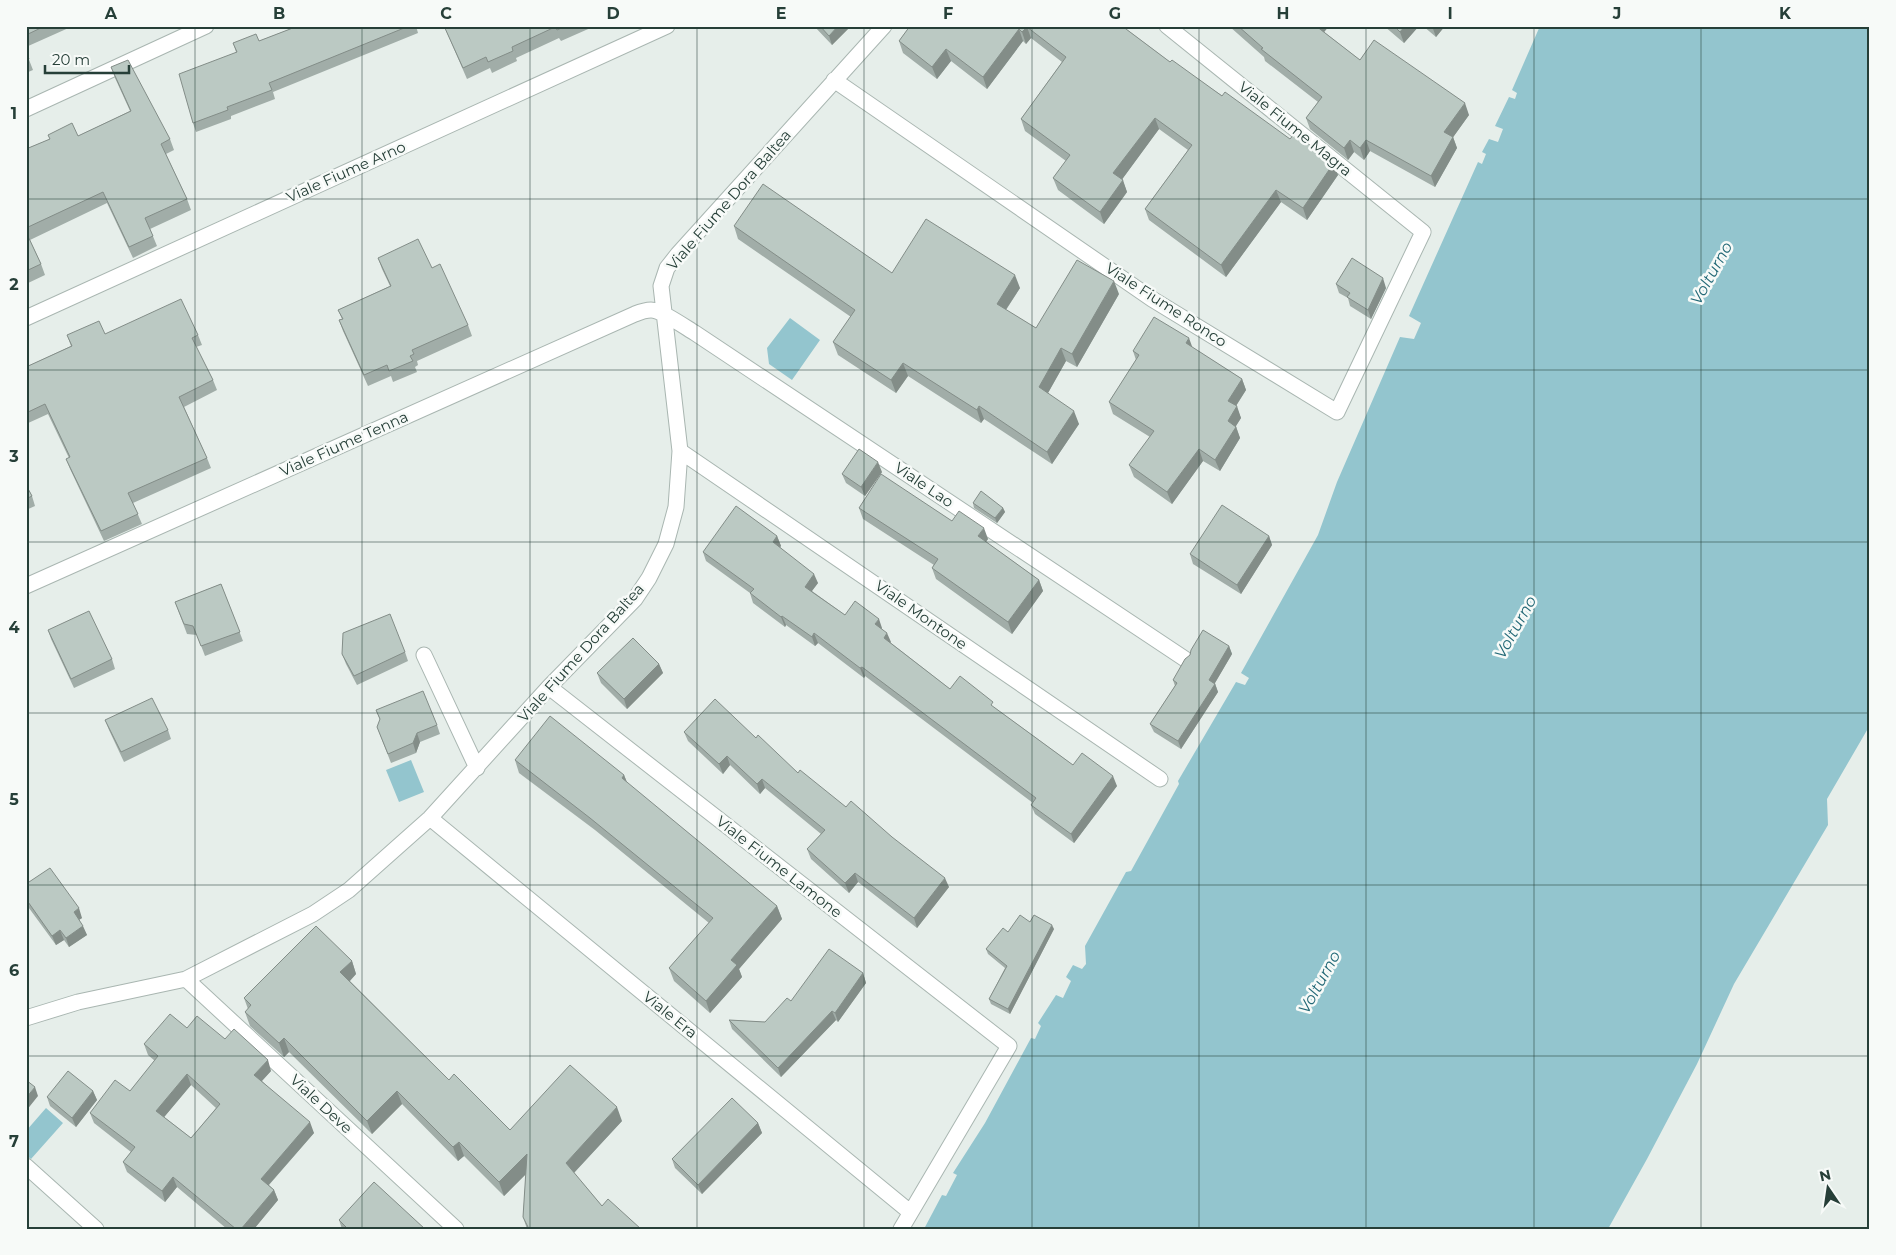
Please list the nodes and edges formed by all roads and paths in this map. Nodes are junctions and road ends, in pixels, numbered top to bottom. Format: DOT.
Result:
graph roads {
  1 [pos="206,26"];
  2 [pos="667,26"];
  3 [pos="884,26"];
  4 [pos="1166,26"];
  5 [pos="834,80"];
  6 [pos="26,109"];
  7 [pos="1423,232"];
  8 [pos="663,312"];
  9 [pos="26,318"];
  10 [pos="680,451"];
  11 [pos="26,586"];
  12 [pos="424,654"];
  13 [pos="1185,659"];
  14 [pos="549,687"];
  15 [pos="477,768"];
  16 [pos="1160,779"];
  17 [pos="430,818"];
  18 [pos="186,979"];
  19 [pos="26,1018"];
  20 [pos="26,1166"];
  21 [pos="910,1212"];
  22 [pos="96,1229"];
  23 [pos="456,1229"];
  24 [pos="901,1229"];
  1 -- 6 [label="street"];
  2 -- 9 [label="street, Viale Fiume Arno"];
  3 -- 5 [label="street, Viale Fiume Dora Baltea"];
  4 -- 7 [label="street, Viale Fiume Magra"];
  5 -- 7 [label="street, Viale Fiume Ronco"];
  5 -- 8 [label="street, Viale Fiume Dora Baltea"];
  8 -- 10 [label="street, Viale Fiume Dora Baltea"];
  8 -- 11 [label="street, Viale Fiume Tenna"];
  8 -- 13 [label="street, Viale Lao"];
  10 -- 14 [label="street, Viale Fiume Dora Baltea"];
  10 -- 16 [label="street, Viale Montone"];
  12 -- 15 [label="street"];
  14 -- 15 [label="street, Viale Fiume Dora Baltea"];
  14 -- 21 [label="street, Viale Fiume Lamone"];
  15 -- 17 [label="street, Viale Fiume Dora Baltea"];
  17 -- 18 [label="street, Viale Fiume Dora Baltea"];
  17 -- 21 [label="street, Viale Era"];
  18 -- 19 [label="street, Viale Fiume Dora Baltea"];
  18 -- 23 [label="street, Viale Deve"];
  20 -- 22 [label="street"];
  21 -- 24 [label="street"];
}
